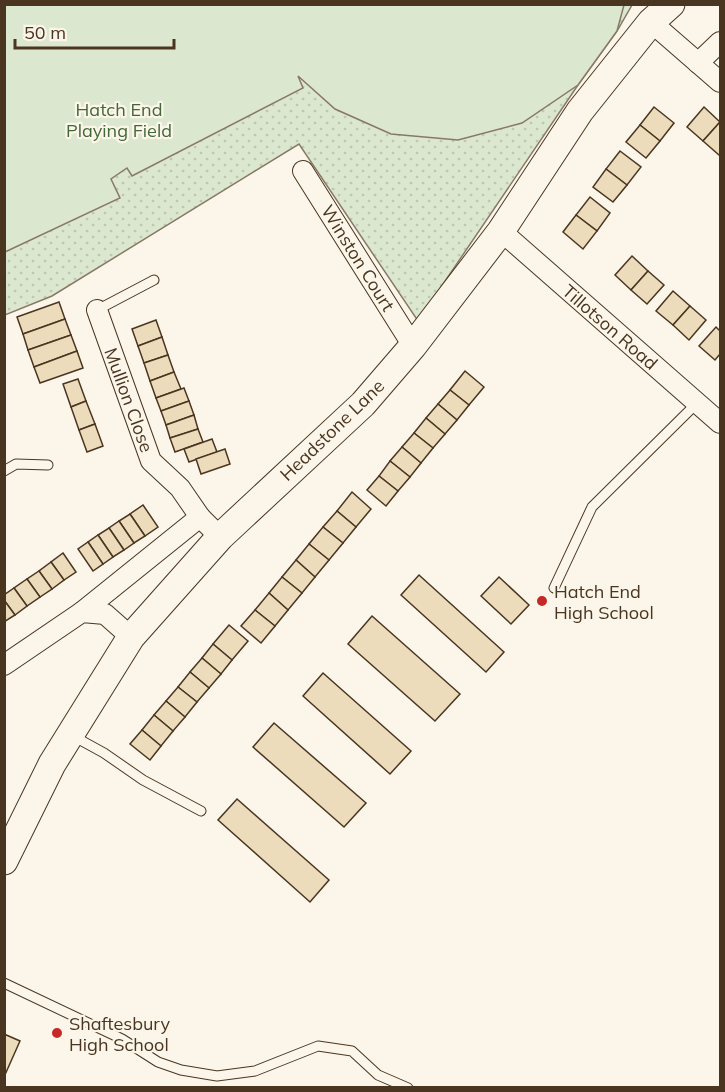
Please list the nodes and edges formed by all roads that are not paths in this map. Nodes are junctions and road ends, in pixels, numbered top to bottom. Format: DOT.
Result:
graph roads {
  1 [pos="661,13"];
  2 [pos="720,42"];
  3 [pos="698,63"];
  4 [pos="720,82"];
  5 [pos="303,171"];
  6 [pos="501,231"];
  7 [pos="154,280"];
  8 [pos="97,310"];
  9 [pos="413,346"];
  10 [pos="697,403"];
  11 [pos="720,423"];
  12 [pos="48,465"];
  13 [pos="4,471"];
  14 [pos="200,517"];
  15 [pos="220,537"];
  16 [pos="554,588"];
  17 [pos="82,612"];
  18 [pos="131,637"];
  19 [pos="4,665"];
  20 [pos="71,735"];
  21 [pos="201,811"];
  22 [pos="4,861"];
  23 [pos="4,983"];
  24 [pos="408,1088"];
  1 -- 3 [label="street"];
  1 -- 6 [label="street, Headstone Lane"];
  2 -- 3 [label="street"];
  3 -- 4 [label="street"];
  5 -- 9 [label="street, Winston Court"];
  6 -- 9 [label="street, Headstone Lane"];
  6 -- 10 [label="street, Tillotson Road"];
  7 -- 8 [label="lane"];
  8 -- 14 [label="street, Mullion Close"];
  9 -- 15 [label="street, Headstone Lane"];
  10 -- 11 [label="street, Tillotson Road"];
  10 -- 16 [label="lane"];
  12 -- 13 [label="lane"];
  14 -- 15 [label="street, Mullion Close"];
  14 -- 17 [label="street"];
  15 -- 18 [label="street, Headstone Lane"];
  17 -- 18 [label="street"];
  17 -- 19 [label="street"];
  18 -- 20 [label="street, Headstone Lane"];
  20 -- 21 [label="lane"];
  20 -- 22 [label="street, Headstone Lane"];
  23 -- 24 [label="lane"];
}
